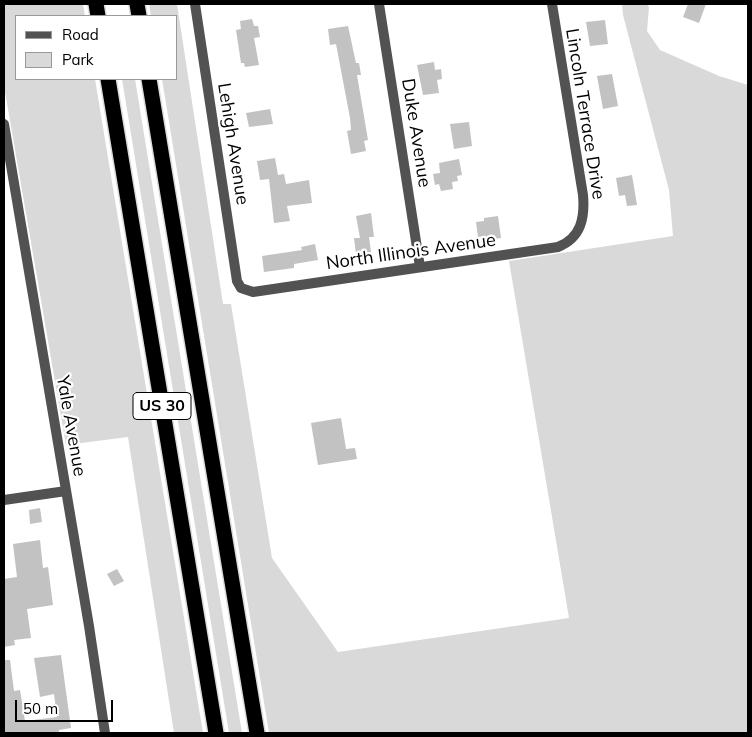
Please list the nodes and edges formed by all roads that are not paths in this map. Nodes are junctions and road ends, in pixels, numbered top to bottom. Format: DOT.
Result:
graph roads {
  1 [pos="195,4"];
  2 [pos="379,4"];
  3 [pos="552,4"];
  4 [pos="108,80"];
  5 [pos="150,80"];
  6 [pos="4,124"];
  7 [pos="579,230"];
  8 [pos="420,267"];
  9 [pos="241,288"];
  10 [pos="66,491"];
  11 [pos="4,500"];
  12 [pos="104,733"];
  13 [pos="216,733"];
  14 [pos="257,733"];
  1 -- 9 [label="street, Lehigh Avenue"];
  2 -- 8 [label="street, Duke Avenue"];
  3 -- 7 [label="street, Lincoln Terrace Drive"];
  4 -- 13 [label="highway, US 30"];
  5 -- 14 [label="highway, US 30"];
  6 -- 10 [label="street, Yale Avenue"];
  7 -- 8 [label="street, North Illinois Avenue"];
  8 -- 9 [label="street, North Illinois Avenue"];
  10 -- 11 [label="street"];
  10 -- 12 [label="street, Yale Avenue"];
}
